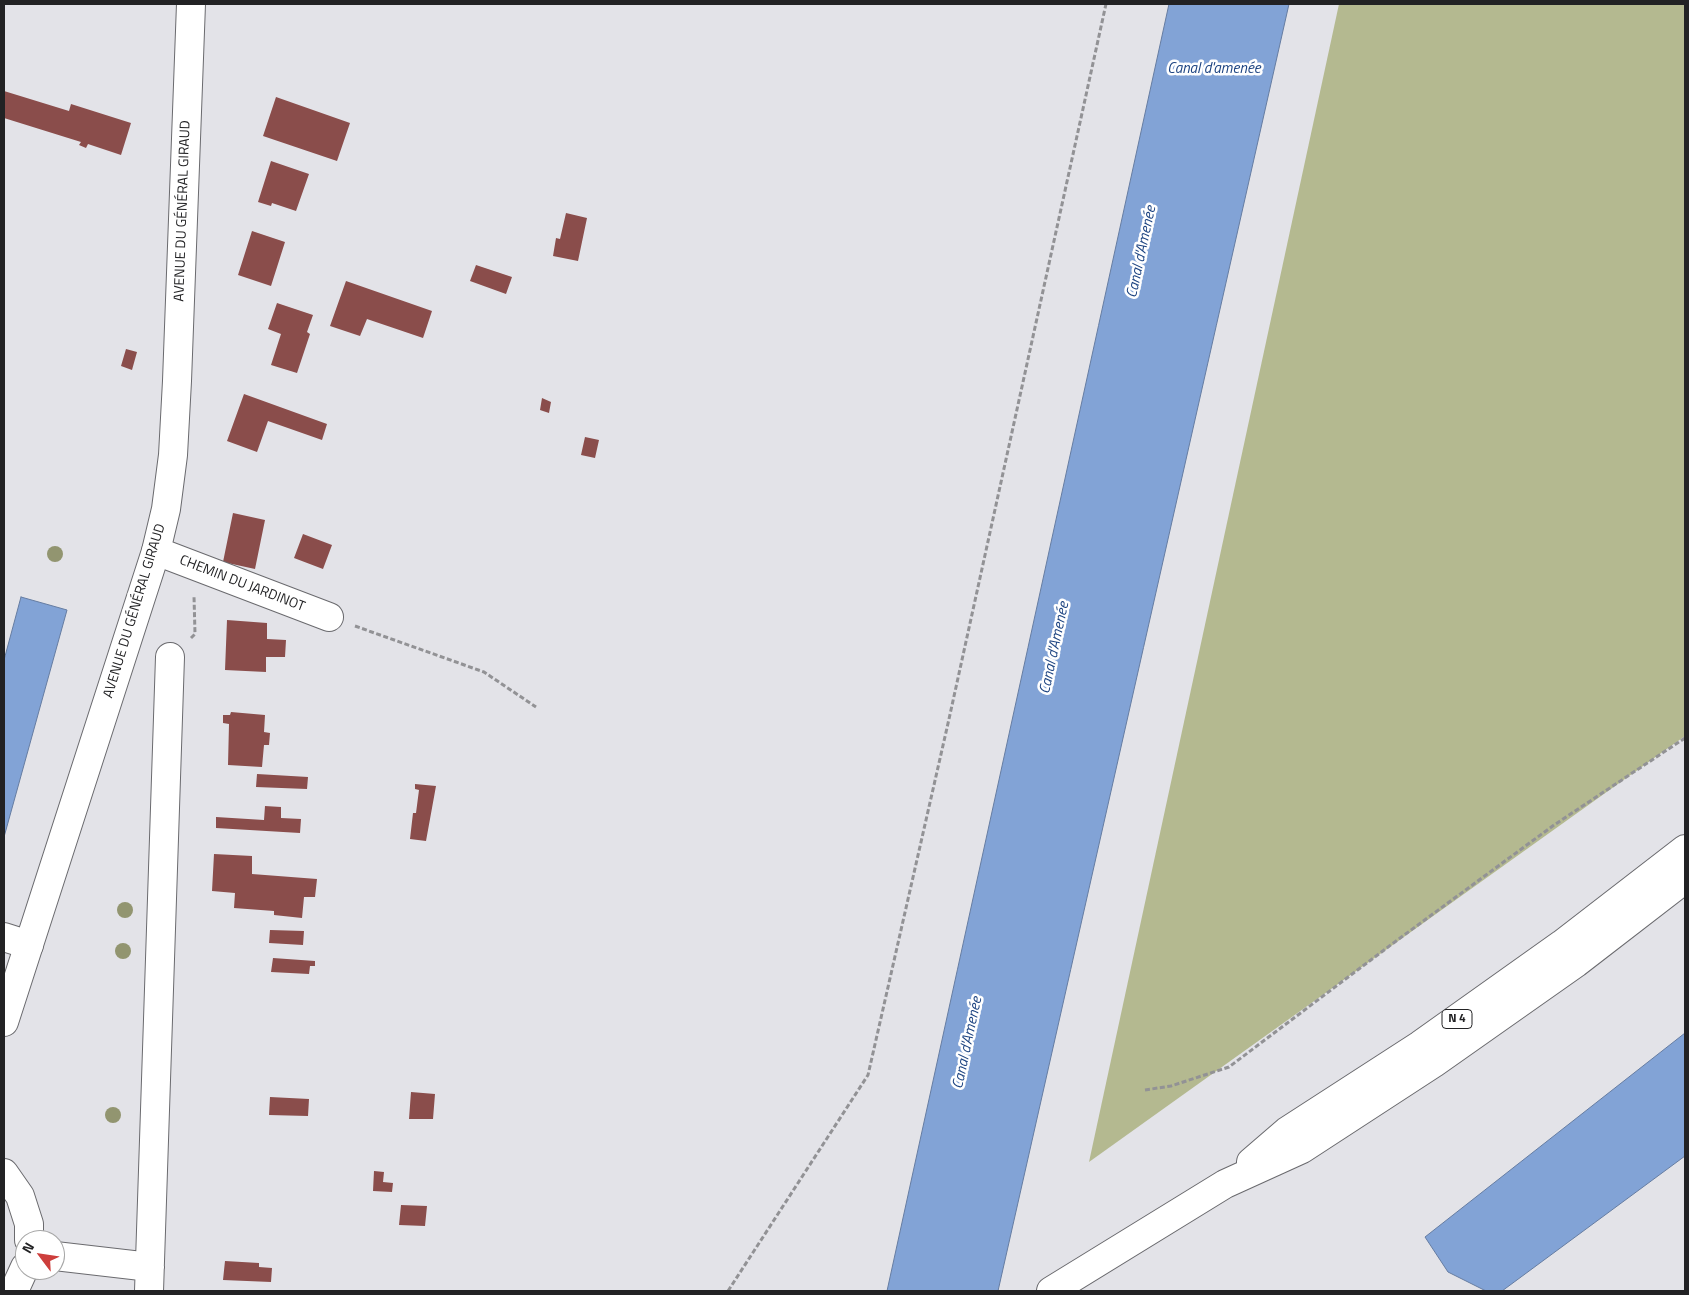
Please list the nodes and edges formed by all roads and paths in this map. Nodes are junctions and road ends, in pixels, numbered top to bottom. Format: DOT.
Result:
graph roads {
  1 [pos="190,4"];
  2 [pos="1106,4"];
  3 [pos="156,551"];
  4 [pos="194,565"];
  5 [pos="329,617"];
  6 [pos="170,657"];
  7 [pos="536,707"];
  8 [pos="1685,738"];
  9 [pos="1685,848"];
  10 [pos="1685,878"];
  11 [pos="16,941"];
  12 [pos="4,1022"];
  13 [pos="1145,1090"];
  14 [pos="4,1173"];
  15 [pos="1225,1184"];
  16 [pos="29,1230"];
  17 [pos="65,1258"];
  18 [pos="149,1279"];
  19 [pos="728,1291"];
  20 [pos="1051,1291"];
  1 -- 3 [label="main road, AVENUE DU GÉNÉRAL GIRAUD"];
  2 -- 19 [label="path"];
  3 -- 4 [label="main road, CHEMIN DU JARDINOT"];
  3 -- 11 [label="main road, AVENUE DU GÉNÉRAL GIRAUD"];
  4 -- 5 [label="main road, CHEMIN DU JARDINOT"];
  4 -- 6 [label="path"];
  5 -- 7 [label="path"];
  6 -- 18 [label="main road"];
  8 -- 13 [label="path"];
  9 -- 15 [label="main road, N 4"];
  10 -- 15 [label="main road, N 4"];
  11 -- 12 [label="main road, AVENUE DU GÉNÉRAL GIRAUD"];
  14 -- 16 [label="main road"];
  15 -- 20 [label="main road, N 4"];
  17 -- 18 [label="main road"];
}
